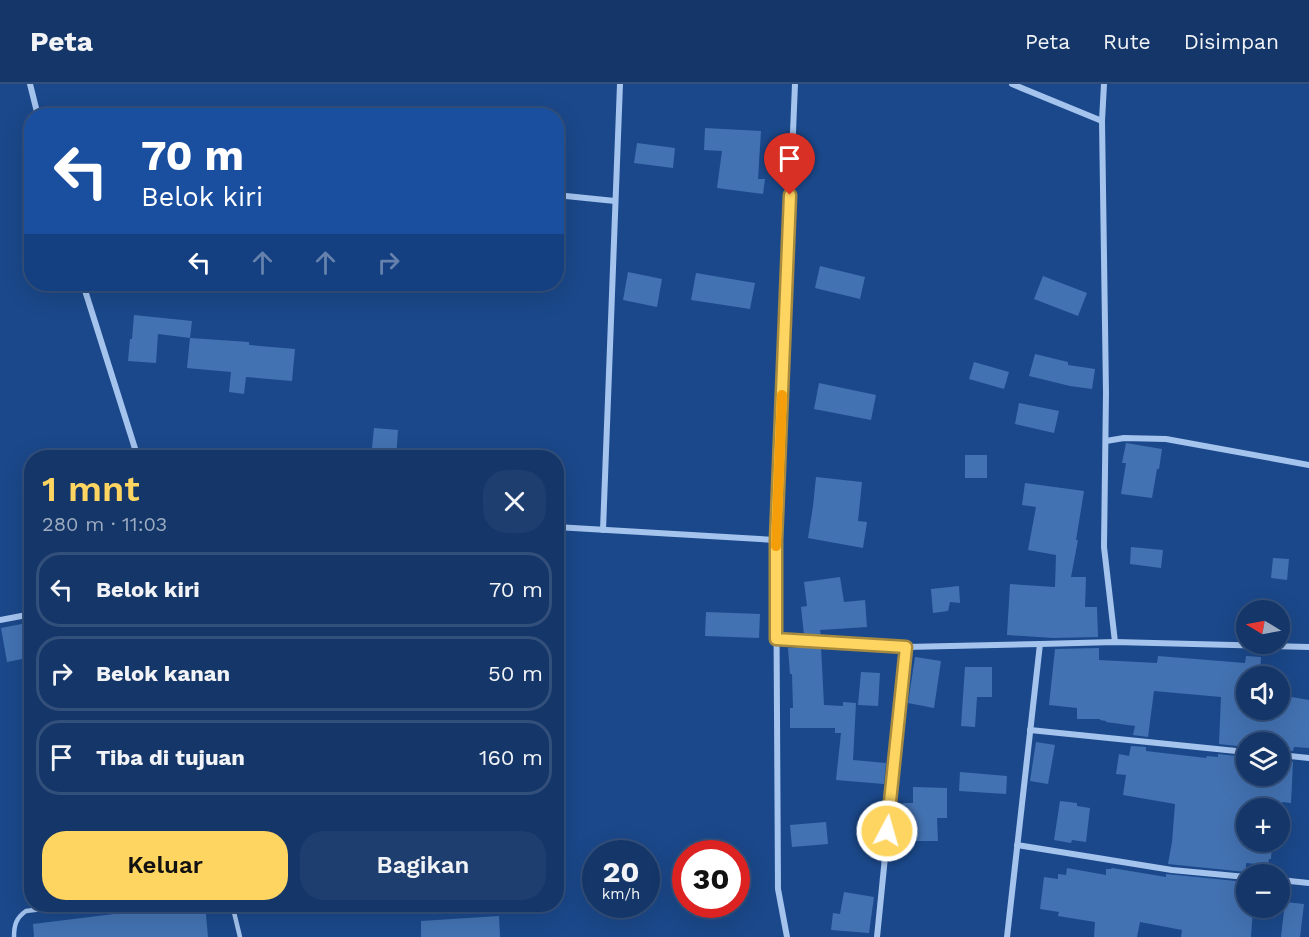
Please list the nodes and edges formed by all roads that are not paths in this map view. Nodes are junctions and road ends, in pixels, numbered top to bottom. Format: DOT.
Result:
graph roads {
  1 [pos="30,84"];
  2 [pos="620,84"];
  3 [pos="795,84"];
  4 [pos="1012,84"];
  5 [pos="1104,84"];
  6 [pos="36,108"];
  7 [pos="1102,121"];
  8 [pos="564,196"];
  9 [pos="615,201"];
  10 [pos="85,291"];
  11 [pos="1106,441"];
  12 [pos="135,450"];
  13 [pos="1309,465"];
  14 [pos="564,528"];
  15 [pos="603,530"];
  16 [pos="776,540"];
  17 [pos="24,616"];
  18 [pos="0,620"];
  19 [pos="776,639"];
  20 [pos="1114,642"];
  21 [pos="1040,644"];
  22 [pos="1309,646"];
  23 [pos="906,647"];
  24 [pos="1030,730"];
  25 [pos="1236,751"];
  26 [pos="1290,756"];
  27 [pos="1309,758"];
  28 [pos="1017,845"];
  29 [pos="1236,876"];
  30 [pos="1290,881"];
  31 [pos="1309,884"];
  32 [pos="25,912"];
  33 [pos="234,912"];
  34 [pos="14,937"];
  35 [pos="240,937"];
  36 [pos="787,937"];
  37 [pos="877,937"];
  38 [pos="1007,937"];
  1 -- 6 [label="street"];
  2 -- 9 [label="street"];
  3 -- 16 [label="street"];
  4 -- 7 [label="street"];
  5 -- 7 [label="street"];
  7 -- 11 [label="street"];
  8 -- 9 [label="street"];
  9 -- 15 [label="street"];
  10 -- 12 [label="street"];
  11 -- 13 [label="street"];
  11 -- 20 [label="street"];
  14 -- 15 [label="street"];
  15 -- 16 [label="street"];
  16 -- 19 [label="street"];
  17 -- 18 [label="street"];
  19 -- 23 [label="street"];
  19 -- 36 [label="street"];
  20 -- 21 [label="street"];
  20 -- 22 [label="street"];
  21 -- 23 [label="street"];
  21 -- 24 [label="street"];
  23 -- 37 [label="street"];
  24 -- 25 [label="street"];
  24 -- 28 [label="street"];
  26 -- 27 [label="street"];
  28 -- 29 [label="street"];
  28 -- 38 [label="street"];
  30 -- 31 [label="street"];
  32 -- 34 [label="lane"];
  33 -- 35 [label="lane"];
}
